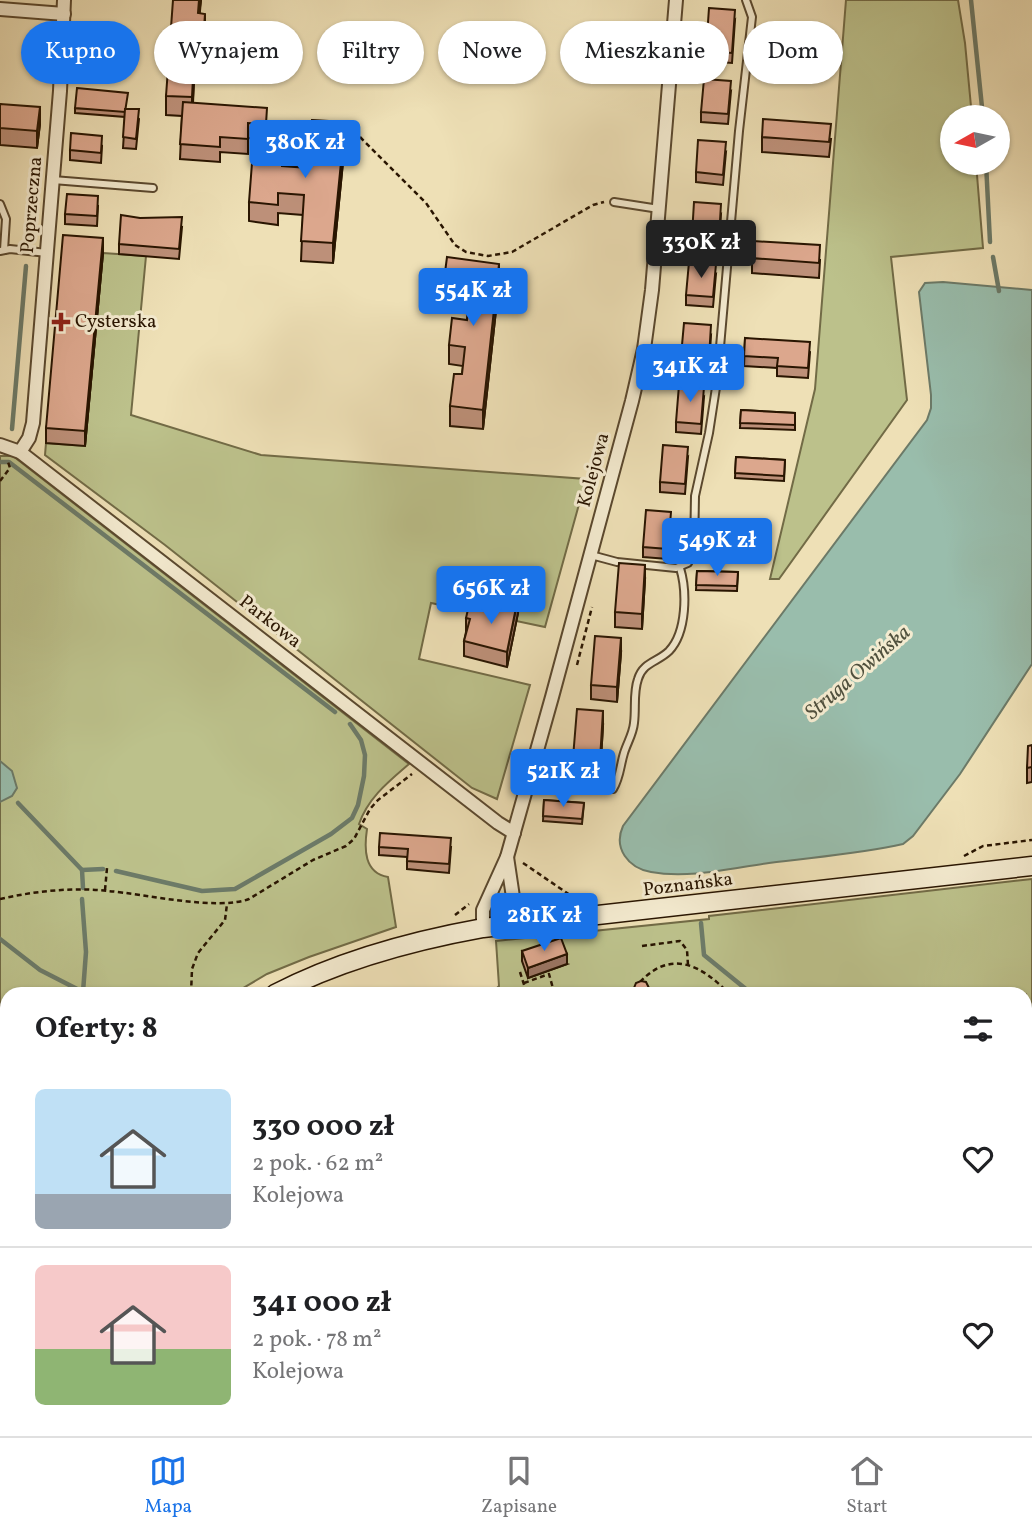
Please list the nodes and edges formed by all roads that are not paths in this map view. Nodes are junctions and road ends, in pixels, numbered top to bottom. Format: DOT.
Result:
graph roads {
  1 [pos="64,0"];
  2 [pos="676,0"];
  3 [pos="746,0"];
  4 [pos="0,9"];
  5 [pos="64,14"];
  6 [pos="53,180"];
  7 [pos="153,188"];
  8 [pos="614,202"];
  9 [pos="0,204"];
  10 [pos="659,209"];
  11 [pos="2,250"];
  12 [pos="47,253"];
  13 [pos="0,445"];
  14 [pos="20,452"];
  15 [pos="591,555"];
  16 [pos="680,568"];
  17 [pos="612,789"];
  18 [pos="514,832"];
  19 [pos="507,857"];
  20 [pos="1032,866"];
  21 [pos="517,924"];
  22 [pos="483,928"];
  23 [pos="290,987"];
  1 -- 5 [label="street, Poprzeczna"];
  2 -- 10 [label="street, Kolejowa"];
  3 -- 16 [label="lane"];
  4 -- 5 [label="street"];
  5 -- 6 [label="street, Poprzeczna"];
  6 -- 7 [label="lane"];
  6 -- 12 [label="street, Poprzeczna"];
  8 -- 10 [label="lane"];
  9 -- 11 [label="lane"];
  10 -- 15 [label="street, Kolejowa"];
  11 -- 12 [label="lane"];
  12 -- 14 [label="street, Poprzeczna"];
  13 -- 14 [label="street, Parkowa"];
  14 -- 18 [label="street, Parkowa"];
  15 -- 16 [label="lane"];
  15 -- 18 [label="street, Kolejowa"];
  16 -- 17 [label="lane"];
  18 -- 19 [label="street, Kolejowa"];
  19 -- 21 [label="street, Kolejowa"];
  19 -- 22 [label="street, Kolejowa"];
  20 -- 21 [label="main road, Poznańska"];
  21 -- 22 [label="main road, Poznańska"];
  22 -- 23 [label="main road, Poznańska"];
}
